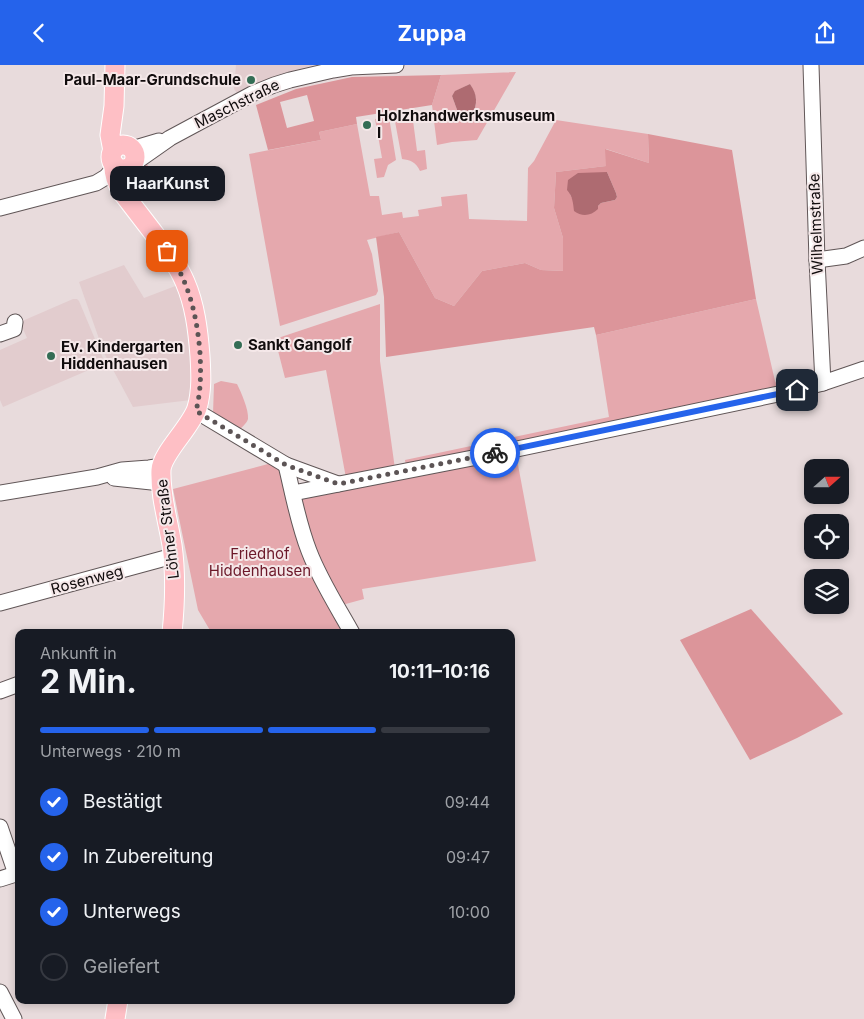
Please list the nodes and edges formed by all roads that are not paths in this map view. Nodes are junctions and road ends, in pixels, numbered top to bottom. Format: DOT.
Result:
graph roads {
  1 [pos="115,65"];
  2 [pos="396,65"];
  3 [pos="811,65"];
  4 [pos="122,159"];
  5 [pos="0,209"];
  6 [pos="864,248"];
  7 [pos="817,260"];
  8 [pos="15,321"];
  9 [pos="0,334"];
  10 [pos="864,369"];
  11 [pos="823,383"];
  12 [pos="196,411"];
  13 [pos="286,465"];
  14 [pos="162,474"];
  15 [pos="338,484"];
  16 [pos="0,493"];
  17 [pos="292,493"];
  18 [pos="173,556"];
  19 [pos="0,603"];
  20 [pos="172,629"];
  21 [pos="350,629"];
  22 [pos="15,685"];
  23 [pos="0,691"];
  24 [pos="0,827"];
  25 [pos="15,868"];
  26 [pos="15,875"];
  27 [pos="0,879"];
  28 [pos="0,992"];
  29 [pos="117,1004"];
  30 [pos="14,1019"];
  31 [pos="115,1019"];
  1 -- 4 [label="main road, Löhner Straße"];
  2 -- 4 [label="street, Maschstraße"];
  3 -- 7 [label="street, Wilhelmstraße"];
  4 -- 5 [label="street, Maschstraße"];
  4 -- 12 [label="main road, Löhner Straße"];
  6 -- 7 [label="street"];
  7 -- 11 [label="street, Wilhelmstraße"];
  8 -- 9 [label="street"];
  10 -- 11 [label="street"];
  11 -- 15 [label="street"];
  12 -- 13 [label="street"];
  12 -- 14 [label="main road, Löhner Straße"];
  13 -- 15 [label="street"];
  13 -- 17 [label="street"];
  14 -- 16 [label="street"];
  14 -- 18 [label="main road, Löhner Straße"];
  15 -- 17 [label="street"];
  17 -- 21 [label="street"];
  18 -- 19 [label="street, Rosenweg"];
  18 -- 20 [label="main road, Löhner Straße"];
  22 -- 23 [label="street"];
  24 -- 25 [label="street"];
  26 -- 27 [label="street"];
  28 -- 30 [label="street"];
  29 -- 31 [label="main road"];
}
